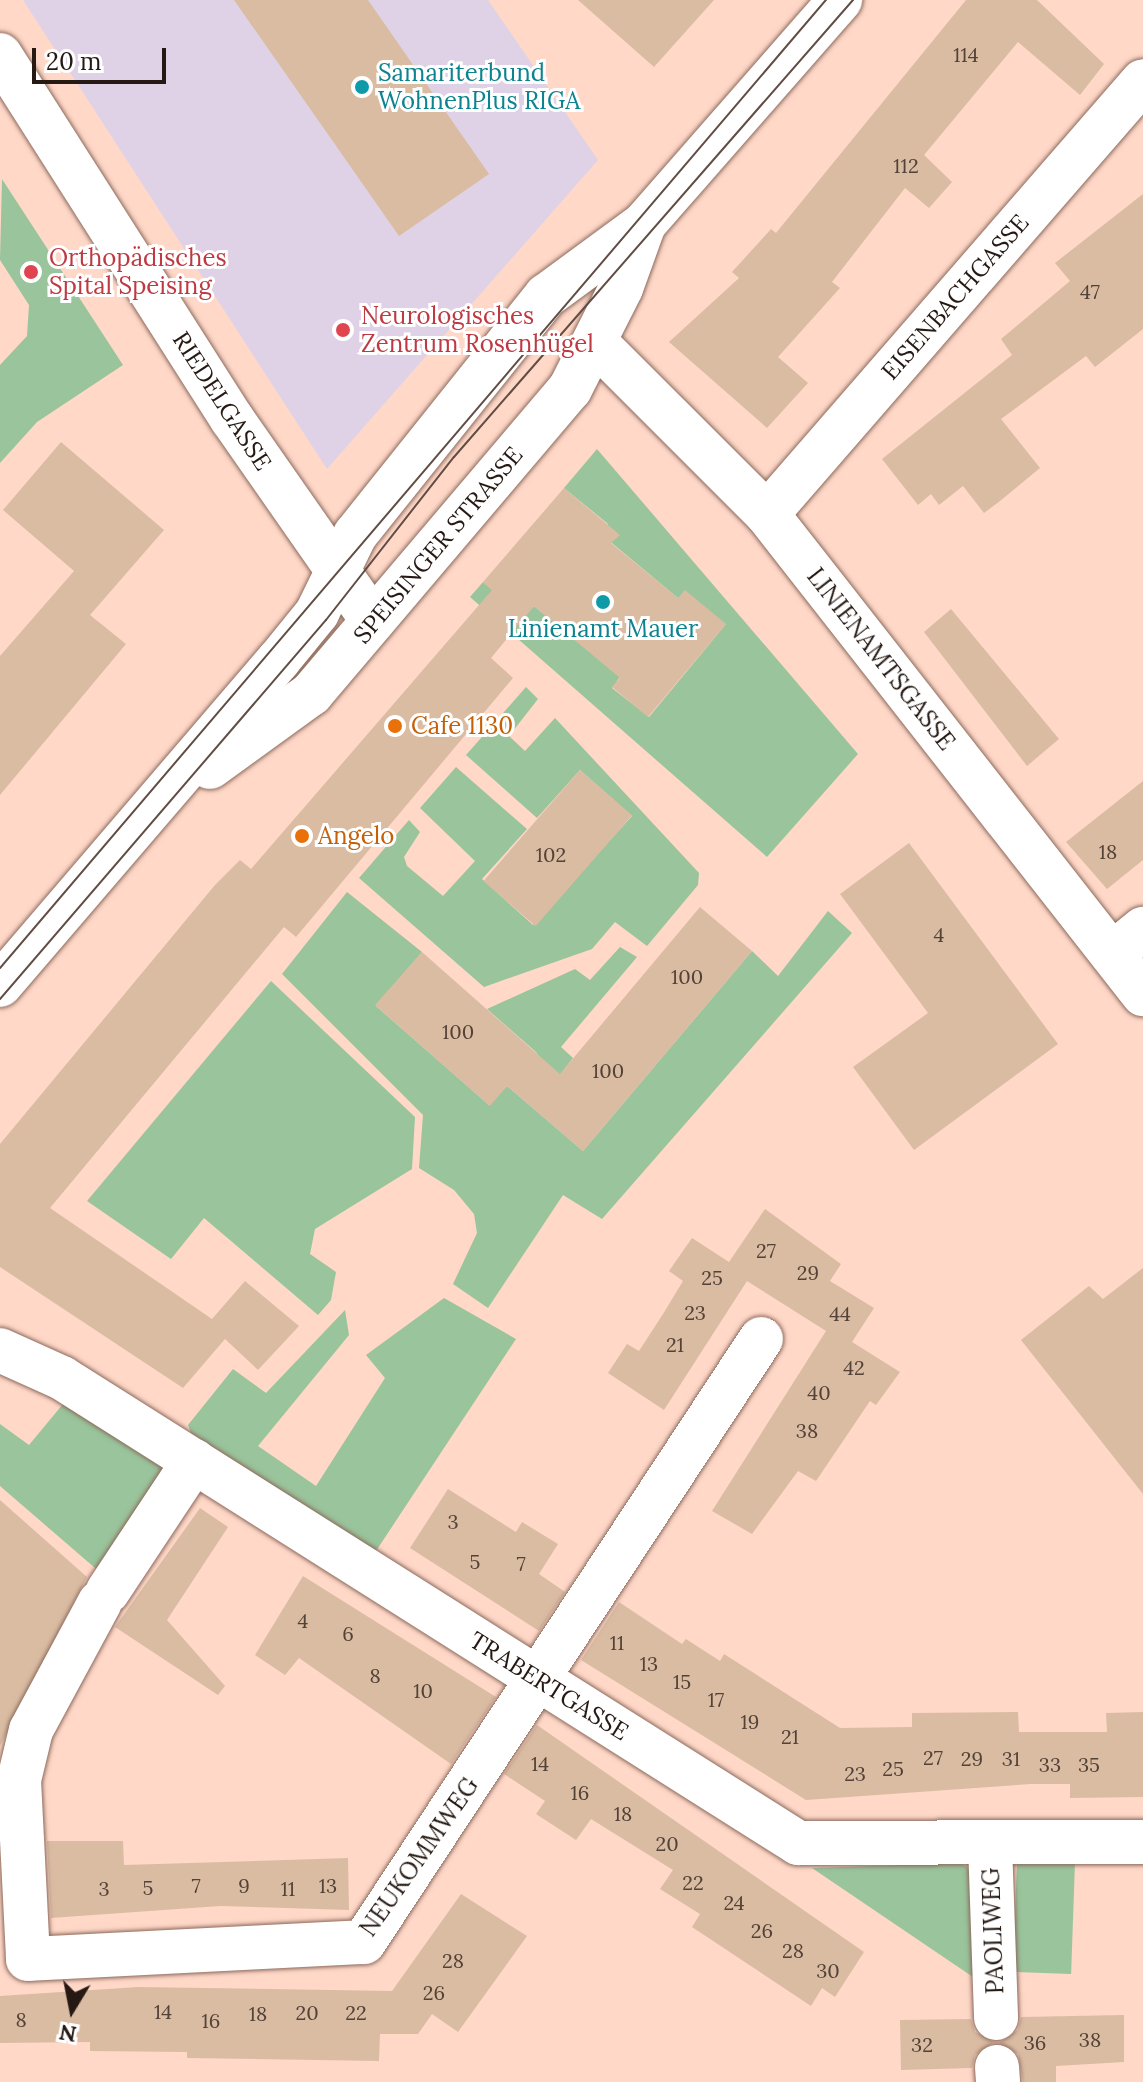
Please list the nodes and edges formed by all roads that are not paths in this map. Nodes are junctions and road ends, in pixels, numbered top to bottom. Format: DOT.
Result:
graph roads {
  1 [pos="840,0"];
  2 [pos="0,55"];
  3 [pos="1143,81"];
  4 [pos="644,224"];
  5 [pos="596,343"];
  6 [pos="767,514"];
  7 [pos="335,568"];
  8 [pos="373,621"];
  9 [pos="157,805"];
  10 [pos="1128,942"];
  11 [pos="0,985"];
  12 [pos="1143,994"];
  13 [pos="761,1339"];
  14 [pos="2,1354"];
  15 [pos="194,1461"];
  16 [pos="538,1679"];
  17 [pos="1143,1842"];
  18 [pos="990,1844"];
  19 [pos="996,2018"];
  1 -- 4 [label="street, SPEISINGER STRASSE"];
  2 -- 7 [label="street, RIEDELGASSE"];
  3 -- 6 [label="street, EISENBACHGASSE"];
  4 -- 5 [label="street, SPEISINGER STRASSE"];
  4 -- 7 [label="street, SPEISINGER STRASSE"];
  5 -- 6 [label="street, LINIENAMTSGASSE"];
  5 -- 8 [label="street, SPEISINGER STRASSE"];
  6 -- 10 [label="street, LINIENAMTSGASSE"];
  7 -- 8 [label="street, RIEDELGASSE"];
  7 -- 9 [label="street, SPEISINGER STRASSE"];
  8 -- 9 [label="street, SPEISINGER STRASSE"];
  9 -- 11 [label="street, SPEISINGER STRASSE"];
  10 -- 12 [label="street, LINIENAMTSGASSE"];
  13 -- 16 [label="street, NEUKOMMWEG"];
  14 -- 15 [label="street, TRABERTGASSE"];
  15 -- 16 [label="street, TRABERTGASSE"];
  15 -- 16 [label="street, NEUKOMMWEG"];
  16 -- 18 [label="street, TRABERTGASSE"];
  17 -- 18 [label="street, TRABERTGASSE"];
  18 -- 19 [label="street, PAOLIWEG"];
}
